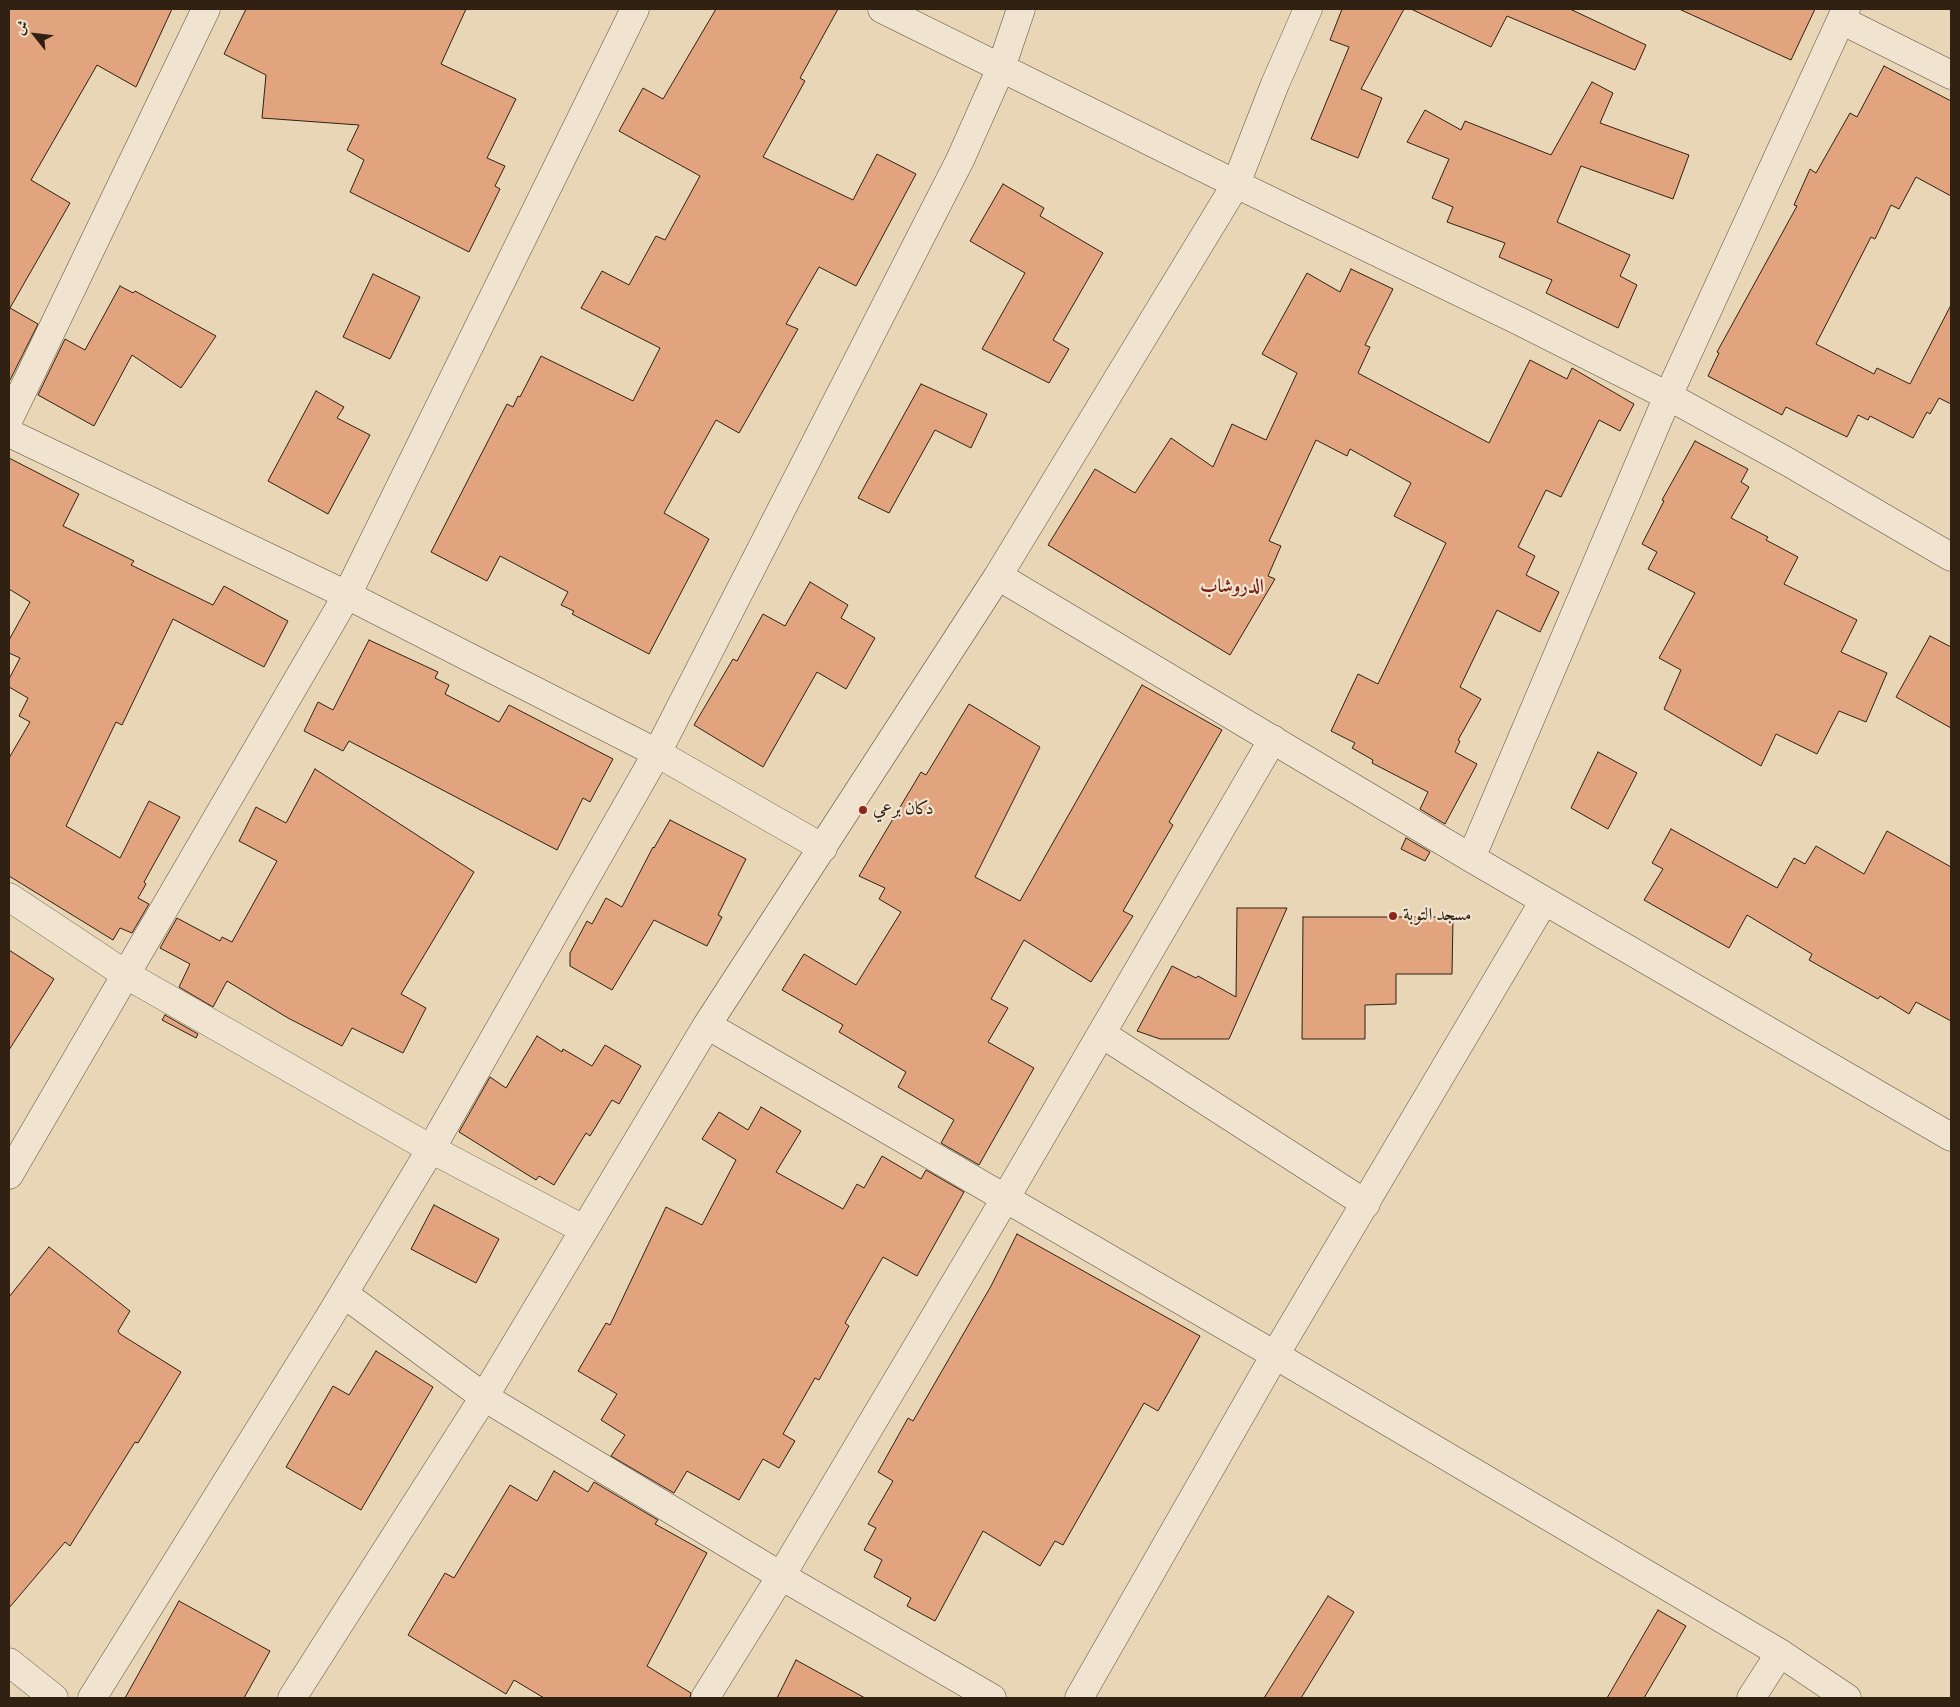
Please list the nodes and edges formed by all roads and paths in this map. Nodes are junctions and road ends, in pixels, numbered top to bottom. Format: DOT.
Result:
graph roads {
  1 [pos="206,9"];
  2 [pos="635,9"];
  3 [pos="882,9"];
  4 [pos="1021,9"];
  5 [pos="1308,9"];
  6 [pos="1844,14"];
  7 [pos="1001,68"];
  8 [pos="1951,75"];
  9 [pos="1236,184"];
  10 [pos="1668,396"];
  11 [pos="9,419"];
  12 [pos="9,433"];
  13 [pos="1951,557"];
  14 [pos="998,576"];
  15 [pos="347,596"];
  16 [pos="1273,739"];
  17 [pos="657,753"];
  18 [pos="823,848"];
  19 [pos="1471,858"];
  20 [pos="9,897"];
  21 [pos="1544,900"];
  22 [pos="125,974"];
  23 [pos="707,1025"];
  24 [pos="1102,1034"];
  25 [pos="1950,1131"];
  26 [pos="431,1149"];
  27 [pos="9,1174"];
  28 [pos="1005,1199"];
  29 [pos="1366,1204"];
  30 [pos="583,1229"];
  31 [pos="344,1294"];
  32 [pos="1275,1355"];
  33 [pos="484,1397"];
  34 [pos="781,1576"];
  35 [pos="1780,1653"];
  36 [pos="9,1662"];
  37 [pos="54,1698"];
  38 [pos="92,1698"];
  39 [pos="292,1698"];
  40 [pos="705,1698"];
  41 [pos="992,1698"];
  42 [pos="1079,1698"];
  43 [pos="1751,1698"];
  44 [pos="1846,1698"];
  1 -- 11 [label="street"];
  2 -- 15 [label="street"];
  3 -- 7 [label="street"];
  4 -- 7 [label="street"];
  5 -- 9 [label="street"];
  6 -- 8 [label="street"];
  6 -- 10 [label="street"];
  7 -- 9 [label="street"];
  7 -- 17 [label="street"];
  9 -- 10 [label="street"];
  9 -- 14 [label="street"];
  10 -- 13 [label="street"];
  10 -- 19 [label="street"];
  12 -- 15 [label="street"];
  14 -- 16 [label="street"];
  14 -- 18 [label="street"];
  15 -- 17 [label="street"];
  15 -- 22 [label="street"];
  16 -- 19 [label="street"];
  16 -- 24 [label="street"];
  17 -- 18 [label="street"];
  17 -- 26 [label="street"];
  18 -- 23 [label="street"];
  19 -- 21 [label="street"];
  20 -- 22 [label="street"];
  21 -- 25 [label="street"];
  21 -- 29 [label="street"];
  22 -- 26 [label="street"];
  22 -- 27 [label="street"];
  23 -- 28 [label="street"];
  23 -- 30 [label="street"];
  24 -- 28 [label="street"];
  24 -- 29 [label="street"];
  26 -- 30 [label="street"];
  26 -- 31 [label="street"];
  28 -- 32 [label="street"];
  28 -- 34 [label="street"];
  29 -- 32 [label="street"];
  30 -- 33 [label="street"];
  31 -- 33 [label="street"];
  31 -- 38 [label="street"];
  32 -- 35 [label="street"];
  32 -- 42 [label="street"];
  33 -- 34 [label="street"];
  33 -- 39 [label="street"];
  34 -- 40 [label="street"];
  34 -- 41 [label="street"];
  35 -- 43 [label="street"];
  35 -- 44 [label="street"];
  36 -- 37 [label="street"];
}
